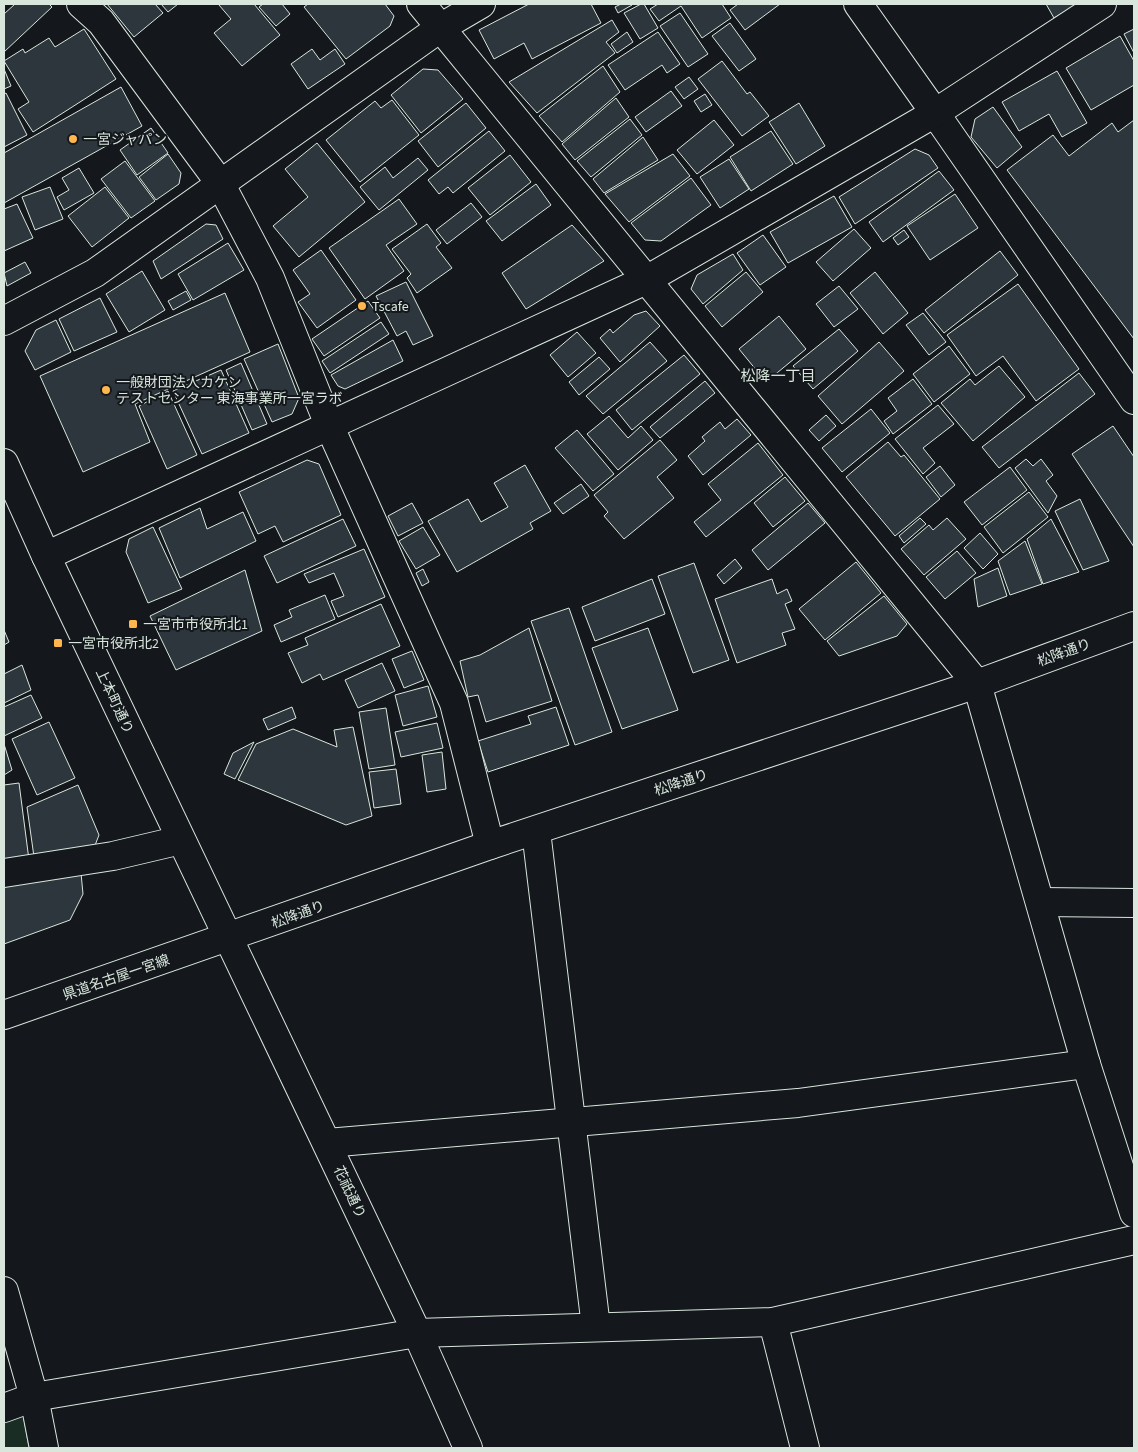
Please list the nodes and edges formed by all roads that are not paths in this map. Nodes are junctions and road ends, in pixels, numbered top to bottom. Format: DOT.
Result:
graph roads {
  1 [pos="81,4"];
  2 [pos="421,4"];
  3 [pos="481,4"];
  4 [pos="858,4"];
  5 [pos="1102,4"];
  6 [pos="440,28"];
  7 [pos="935,113"];
  8 [pos="220,183"];
  9 [pos="648,279"];
  10 [pos="4,321"];
  11 [pos="1134,400"];
  12 [pos="329,425"];
  13 [pos="4,463"];
  14 [pos="46,556"];
  15 [pos="1134,626"];
  16 [pos="978,684"];
  17 [pos="536,831"];
  18 [pos="181,840"];
  19 [pos="490,846"];
  20 [pos="4,874"];
  21 [pos="1040,902"];
  22 [pos="1134,903"];
  23 [pos="228,939"];
  24 [pos="4,1015"];
  25 [pos="1086,1064"];
  26 [pos="571,1122"];
  27 [pos="327,1144"];
  28 [pos="1134,1213"];
  29 [pos="1134,1240"];
  30 [pos="4,1291"];
  31 [pos="773,1322"];
  32 [pos="596,1327"];
  33 [pos="417,1333"];
  34 [pos="34,1397"];
  35 [pos="4,1408"];
  36 [pos="44,1448"];
  37 [pos="468,1448"];
  38 [pos="805,1448"];
  1 -- 8 [label="main road"];
  2 -- 6 [label="main road"];
  3 -- 6 [label="main road"];
  4 -- 7 [label="main road"];
  5 -- 7 [label="main road"];
  6 -- 8 [label="main road"];
  6 -- 9 [label="main road"];
  7 -- 9 [label="main road"];
  7 -- 11 [label="main road"];
  8 -- 10 [label="main road"];
  8 -- 12 [label="main road"];
  9 -- 12 [label="main road"];
  9 -- 16 [label="main road"];
  12 -- 14 [label="main road"];
  12 -- 19 [label="main road"];
  13 -- 14 [label="main road, 上本町通り"];
  14 -- 18 [label="main road, 上本町通り"];
  15 -- 16 [label="main road, 松降通り"];
  16 -- 17 [label="main road, 松降通り"];
  16 -- 21 [label="main road"];
  17 -- 19 [label="main road, 松降通り"];
  17 -- 26 [label="main road"];
  18 -- 20 [label="main road"];
  18 -- 23 [label="main road, 上本町通り"];
  19 -- 23 [label="main road, 松降通り"];
  21 -- 22 [label="main road"];
  21 -- 25 [label="main road"];
  23 -- 24 [label="main road, 県道名古屋一宮線"];
  23 -- 27 [label="main road, 花祇通り"];
  25 -- 26 [label="main road"];
  25 -- 28 [label="main road"];
  26 -- 27 [label="main road"];
  26 -- 32 [label="main road"];
  27 -- 33 [label="main road, 花祇通り"];
  29 -- 31 [label="main road"];
  30 -- 34 [label="main road"];
  31 -- 32 [label="main road"];
  31 -- 38 [label="main road"];
  32 -- 33 [label="main road"];
  33 -- 34 [label="main road"];
  33 -- 37 [label="main road, 花祇通り"];
  34 -- 35 [label="main road"];
  34 -- 36 [label="main road"];
}
